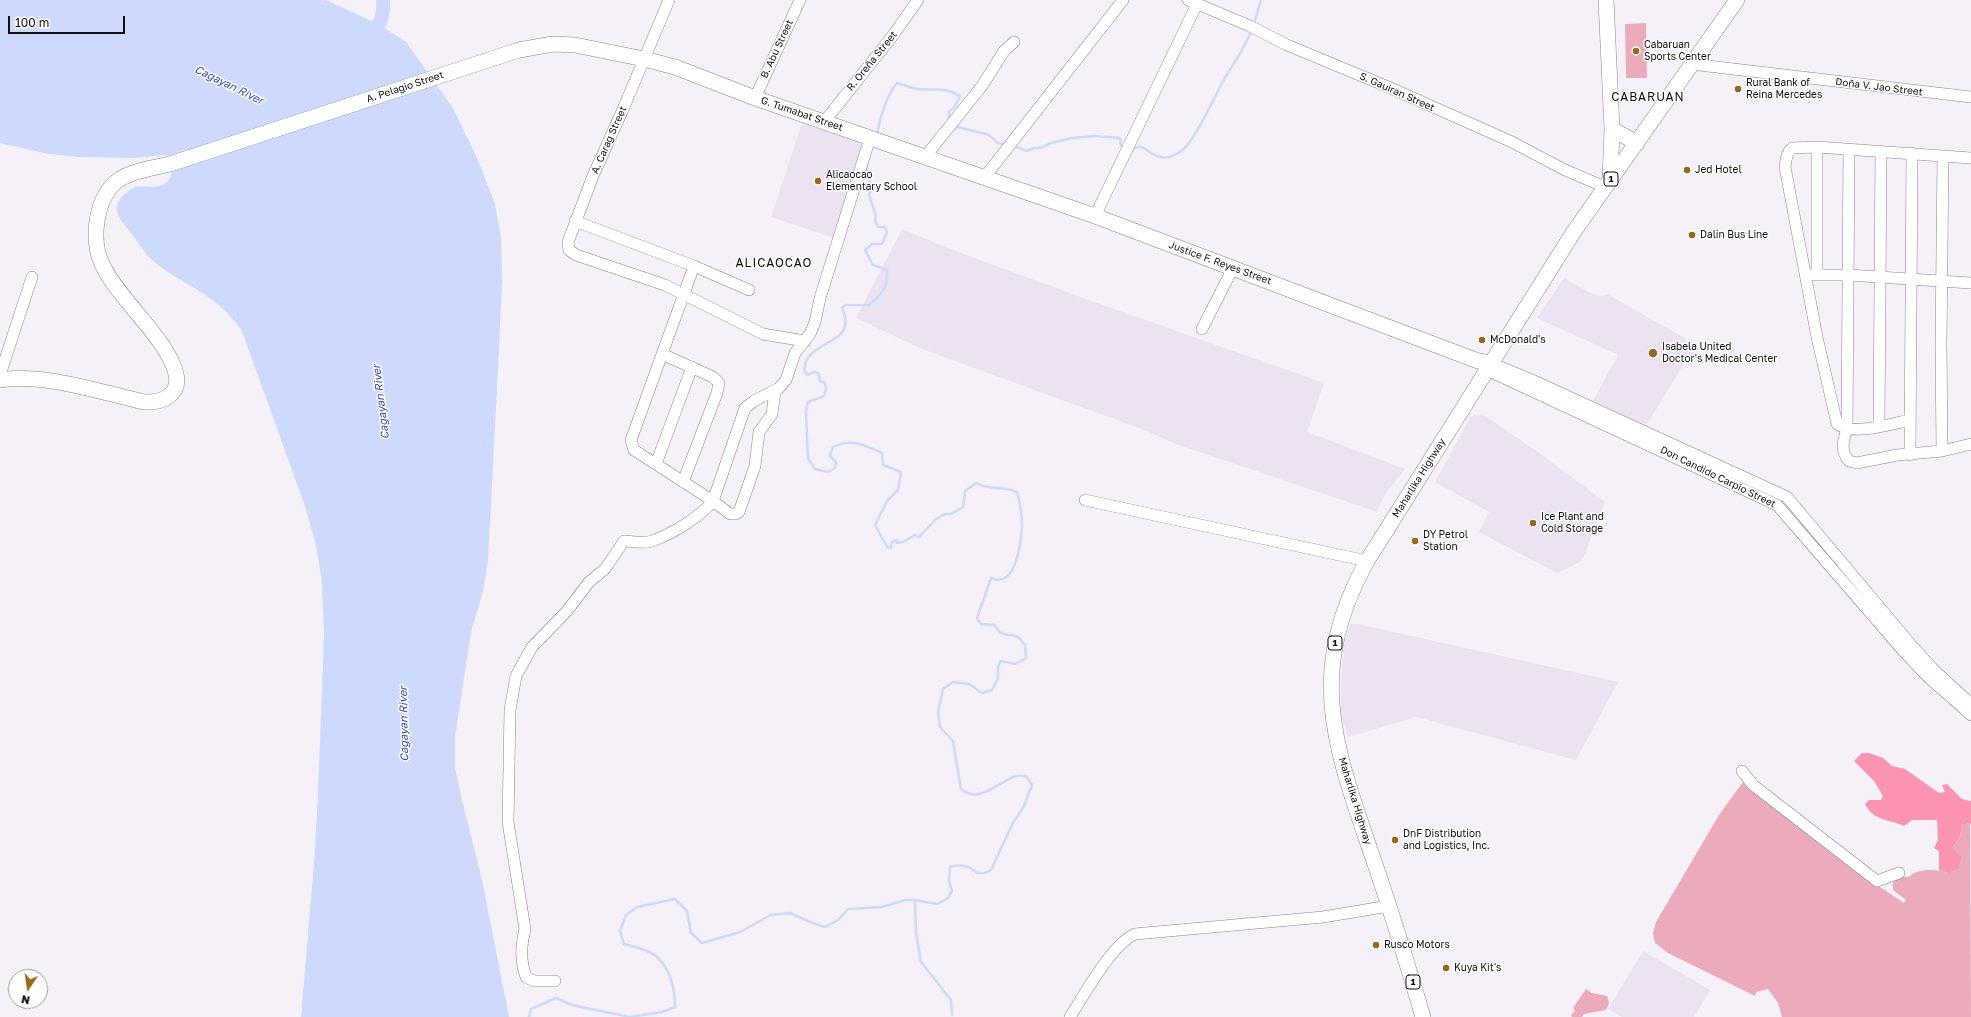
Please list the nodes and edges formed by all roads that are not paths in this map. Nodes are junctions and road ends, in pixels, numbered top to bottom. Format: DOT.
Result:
graph roads {
  1 [pos="669,0"];
  2 [pos="800,0"];
  3 [pos="918,0"];
  4 [pos="1123,0"];
  5 [pos="1606,0"];
  6 [pos="1737,0"];
  7 [pos="1192,2"];
  8 [pos="1014,42"];
  9 [pos="644,59"];
  10 [pos="1691,64"];
  11 [pos="1971,97"];
  12 [pos="755,98"];
  13 [pos="824,122"];
  14 [pos="1612,129"];
  15 [pos="874,139"];
  16 [pos="1637,142"];
  17 [pos="1817,147"];
  18 [pos="1850,149"];
  19 [pos="1881,152"];
  20 [pos="1912,153"];
  21 [pos="1943,156"];
  22 [pos="925,157"];
  23 [pos="1971,158"];
  24 [pos="960,169"];
  25 [pos="984,178"];
  26 [pos="1607,184"];
  27 [pos="1096,216"];
  28 [pos="575,221"];
  29 [pos="694,266"];
  30 [pos="1233,268"];
  31 [pos="1811,275"];
  32 [pos="1848,275"];
  33 [pos="32,277"];
  34 [pos="1879,278"];
  35 [pos="1911,281"];
  36 [pos="1942,282"];
  37 [pos="1971,283"];
  38 [pos="749,290"];
  39 [pos="684,294"];
  40 [pos="1202,329"];
  41 [pos="805,341"];
  42 [pos="662,354"];
  43 [pos="1485,365"];
  44 [pos="692,367"];
  45 [pos="0,374"];
  46 [pos="0,380"];
  47 [pos="775,391"];
  48 [pos="1910,420"];
  49 [pos="1879,426"];
  50 [pos="1847,429"];
  51 [pos="1971,444"];
  52 [pos="1942,451"];
  53 [pos="1910,455"];
  54 [pos="656,464"];
  55 [pos="683,482"];
  56 [pos="1085,500"];
  57 [pos="713,501"];
  58 [pos="1367,561"];
  59 [pos="1971,704"];
  60 [pos="1971,715"];
  61 [pos="1742,770"];
  62 [pos="1899,873"];
  63 [pos="1389,906"];
  64 [pos="555,981"];
  65 [pos="1070,1017"];
  66 [pos="1423,1017"];
  1 -- 9 [label="street, A. Carag Street"];
  2 -- 12 [label="street, B. Abu Street"];
  3 -- 13 [label="street, R. Oreña Street"];
  4 -- 25 [label="street"];
  5 -- 14 [label="main road"];
  6 -- 10 [label="main road, Maharlika Highway / 1"];
  7 -- 26 [label="street, S. Gauiran Street"];
  7 -- 27 [label="street"];
  8 -- 22 [label="street"];
  9 -- 12 [label="main road, G. Tumabat Street"];
  9 -- 28 [label="street, A. Carag Street"];
  9 -- 46 [label="main road, A. Pelagio Street"];
  10 -- 11 [label="street, Doña V. Jao Street"];
  10 -- 16 [label="main road, Maharlika Highway / 1"];
  12 -- 13 [label="main road, G. Tumabat Street"];
  13 -- 15 [label="main road, G. Tumabat Street"];
  14 -- 16 [label="main road"];
  14 -- 26 [label="main road"];
  15 -- 22 [label="main road, G. Tumabat Street"];
  15 -- 41 [label="street"];
  16 -- 26 [label="main road, Maharlika Highway / 1"];
  17 -- 18 [label="street"];
  17 -- 31 [label="street"];
  17 -- 31 [label="street"];
  18 -- 19 [label="street"];
  18 -- 32 [label="street"];
  19 -- 20 [label="street"];
  19 -- 34 [label="street"];
  20 -- 21 [label="street"];
  20 -- 35 [label="street"];
  21 -- 23 [label="street"];
  21 -- 36 [label="street"];
  22 -- 24 [label="main road, G. Tumabat Street"];
  24 -- 25 [label="main road, Justice F. Reyes Street"];
  25 -- 27 [label="main road, Justice F. Reyes Street"];
  26 -- 43 [label="main road, Maharlika Highway / 1"];
  27 -- 30 [label="main road, Justice F. Reyes Street"];
  28 -- 29 [label="street"];
  28 -- 39 [label="street, A. Carag Street"];
  29 -- 38 [label="street"];
  29 -- 39 [label="street"];
  30 -- 40 [label="street"];
  30 -- 43 [label="main road, Justice F. Reyes Street"];
  31 -- 32 [label="street"];
  31 -- 50 [label="street"];
  32 -- 34 [label="street"];
  32 -- 50 [label="street"];
  33 -- 45 [label="street"];
  34 -- 35 [label="street"];
  34 -- 49 [label="street"];
  35 -- 36 [label="street"];
  35 -- 48 [label="street"];
  36 -- 37 [label="street"];
  36 -- 52 [label="street"];
  39 -- 41 [label="street, A. Carag Street"];
  39 -- 42 [label="street"];
  41 -- 47 [label="street"];
  42 -- 44 [label="street"];
  42 -- 54 [label="street"];
  43 -- 58 [label="main road, Maharlika Highway / 1"];
  43 -- 59 [label="street, Don Candido Carpio Street"];
  43 -- 60 [label="street, Don Candido Carpio Street"];
  44 -- 54 [label="street"];
  44 -- 55 [label="street"];
  47 -- 57 [label="street"];
  47 -- 57 [label="street"];
  48 -- 49 [label="street"];
  48 -- 53 [label="street"];
  49 -- 50 [label="street"];
  50 -- 53 [label="street"];
  51 -- 52 [label="street"];
  52 -- 53 [label="street"];
  54 -- 55 [label="street"];
  55 -- 57 [label="street"];
  56 -- 58 [label="street"];
  57 -- 64 [label="street"];
  58 -- 63 [label="main road, Maharlika Highway / 1"];
  61 -- 62 [label="street"];
  63 -- 65 [label="street"];
  63 -- 66 [label="main road, Maharlika Highway / 1"];
}
